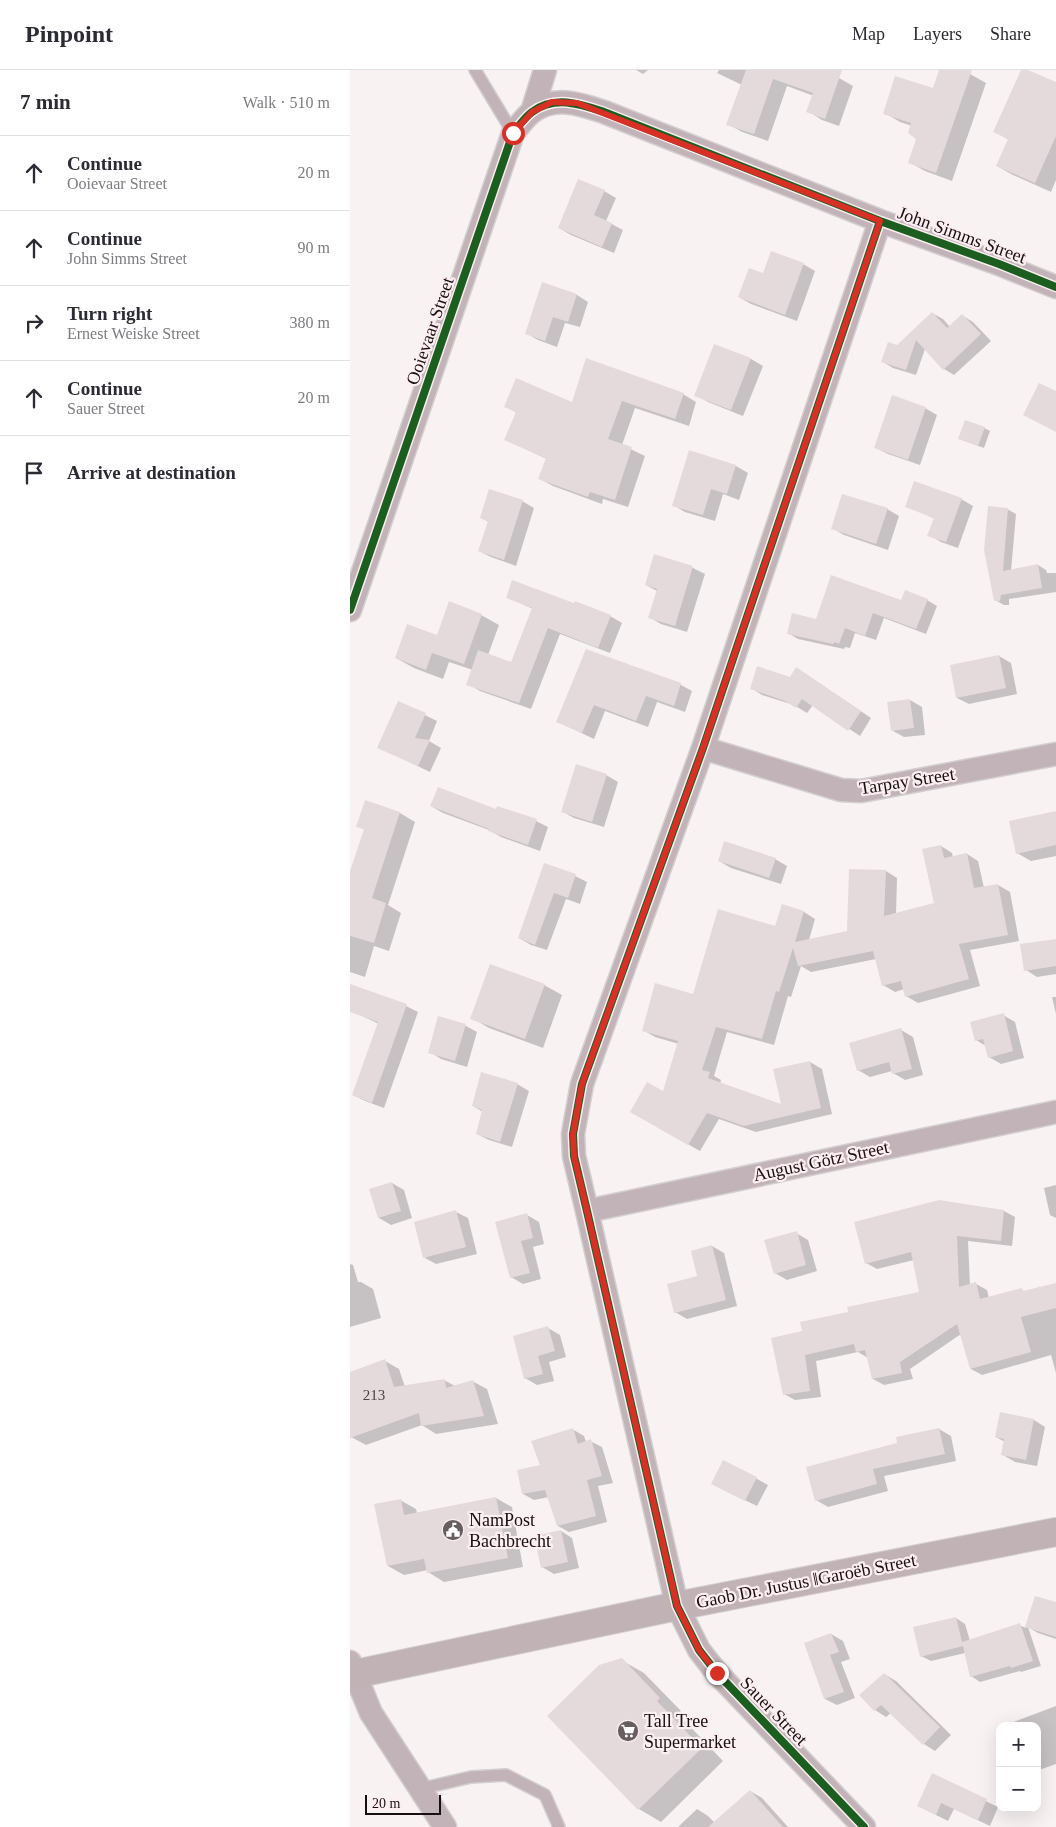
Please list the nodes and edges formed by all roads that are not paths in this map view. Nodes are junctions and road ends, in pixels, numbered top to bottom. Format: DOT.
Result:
graph roads {
  1 [pos="475,70"];
  2 [pos="545,70"];
  3 [pos="577,103"];
  4 [pos="532,112"];
  5 [pos="513,133"];
  6 [pos="880,221"];
  7 [pos="1056,287"];
  8 [pos="350,610"];
  9 [pos="703,748"];
  10 [pos="1056,754"];
  11 [pos="1056,1112"];
  12 [pos="587,1211"];
  13 [pos="1056,1532"];
  14 [pos="677,1606"];
  15 [pos="351,1670"];
  16 [pos="420,1789"];
  17 [pos="445,1827"];
  18 [pos="559,1827"];
  19 [pos="864,1827"];
  1 -- 5 [label="lane"];
  2 -- 4 [label="street"];
  3 -- 4 [label="street, Ooievaar Street"];
  3 -- 6 [label="street, John Simms Street"];
  4 -- 5 [label="street, Ooievaar Street"];
  5 -- 8 [label="street, Ooievaar Street"];
  6 -- 7 [label="street, John Simms Street"];
  6 -- 9 [label="street, Sauer Street"];
  9 -- 10 [label="street, Tarpay Street"];
  9 -- 12 [label="street, Sauer Street"];
  11 -- 12 [label="street, August Götz Street"];
  12 -- 14 [label="street, Sauer Street"];
  13 -- 14 [label="street, Gaob Dr. Justus ǁGaroëb Street"];
  14 -- 15 [label="street, Gaob Dr. Justus ǁGaroëb Street"];
  14 -- 19 [label="street, Sauer Street"];
  15 -- 16 [label="street"];
  16 -- 17 [label="street"];
  16 -- 18 [label="lane"];
}
